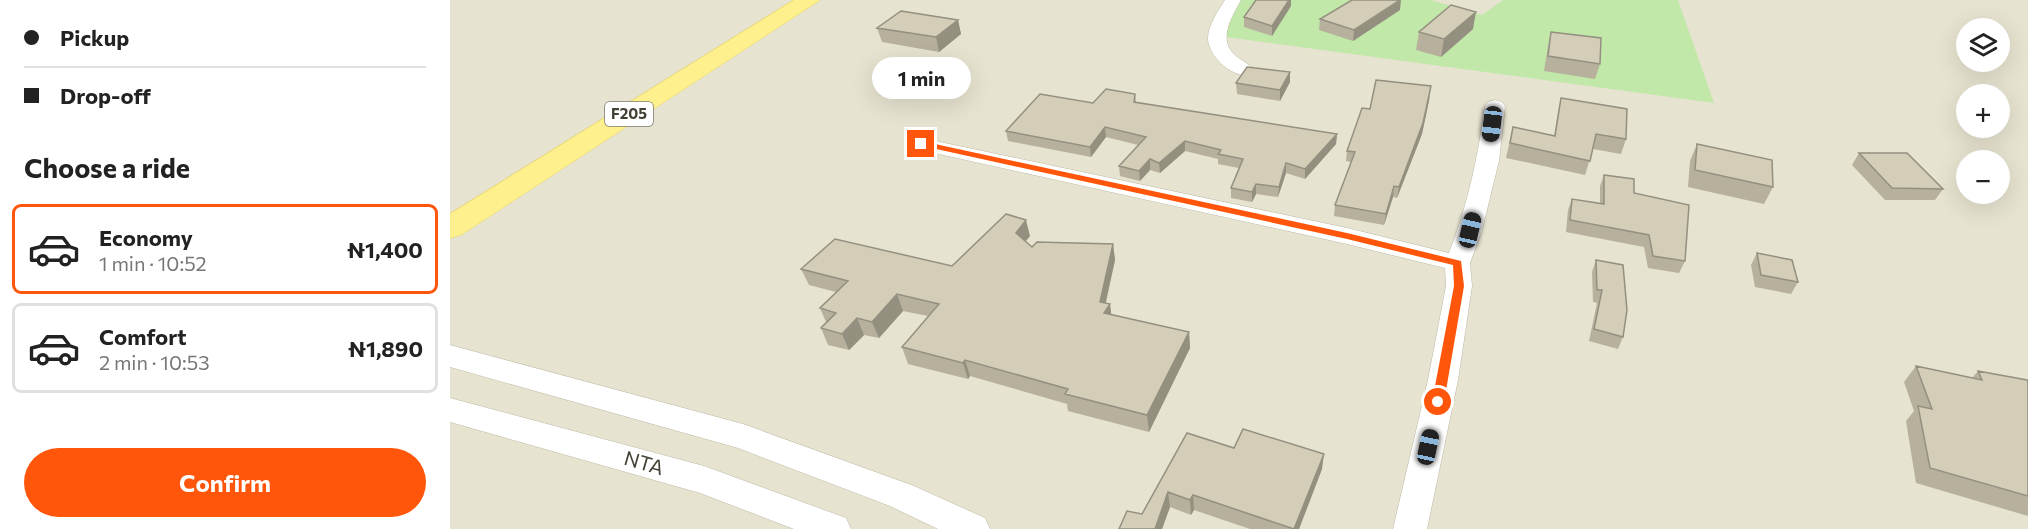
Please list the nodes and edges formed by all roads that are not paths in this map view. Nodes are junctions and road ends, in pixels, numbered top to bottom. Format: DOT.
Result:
graph roads {
  1 [pos="789,0"];
  2 [pos="808,0"];
  3 [pos="1233,0"];
  4 [pos="1245,71"];
  5 [pos="1495,106"];
  6 [pos="921,144"];
  7 [pos="450,208"];
  8 [pos="450,228"];
  9 [pos="1457,263"];
  10 [pos="450,356"];
  11 [pos="450,410"];
  12 [pos="813,526"];
  13 [pos="973,529"];
  14 [pos="1410,529"];
  1 -- 7 [label="main road, F205"];
  2 -- 8 [label="main road, F205"];
  3 -- 4 [label="street"];
  5 -- 9 [label="street"];
  6 -- 9 [label="street"];
  9 -- 14 [label="street"];
  10 -- 13 [label="street"];
  11 -- 12 [label="street, NTA"];
}
